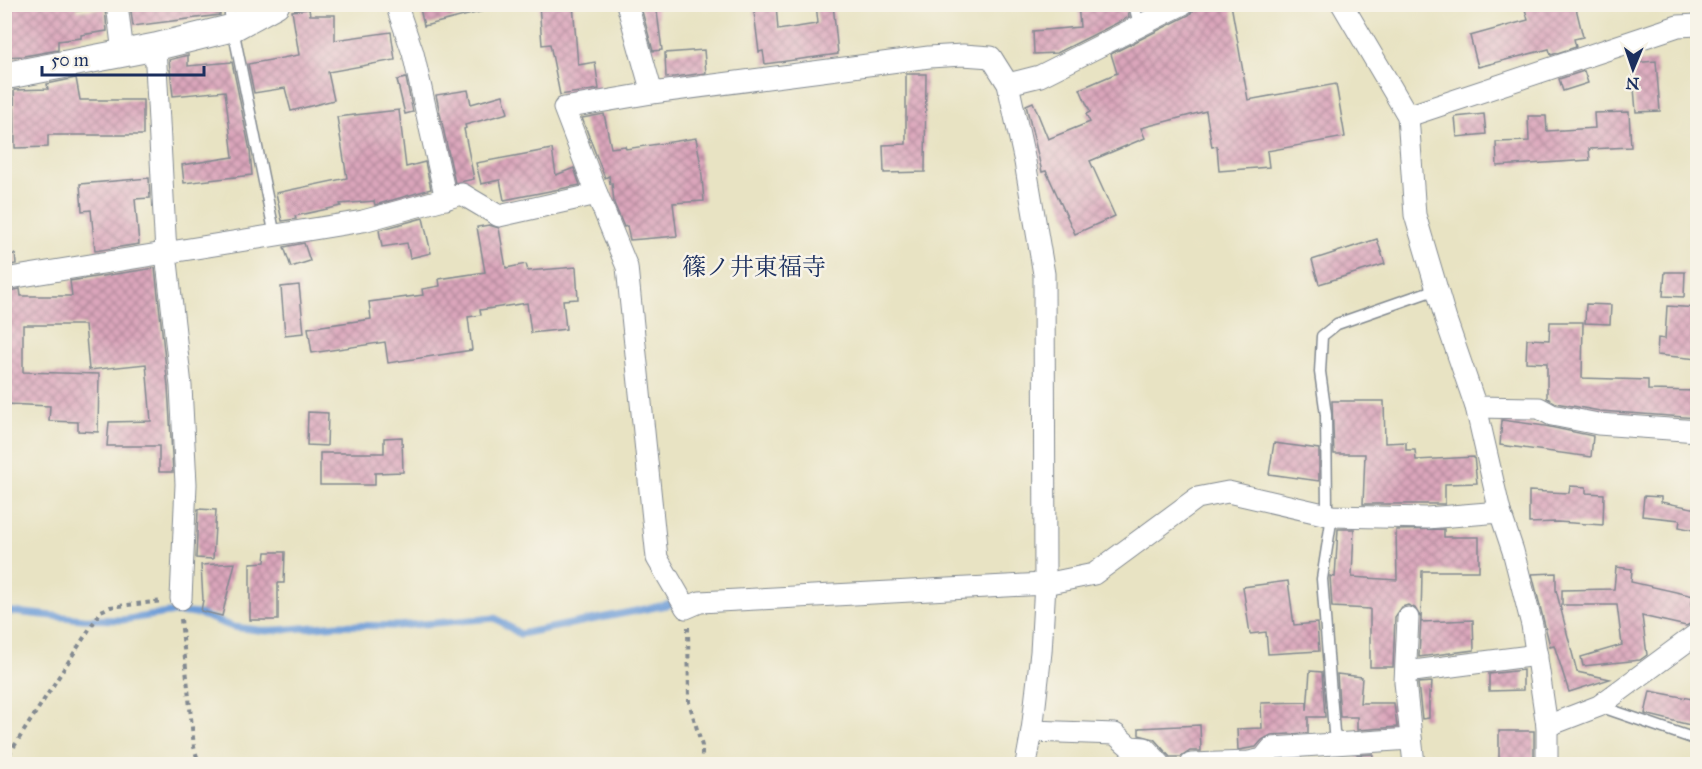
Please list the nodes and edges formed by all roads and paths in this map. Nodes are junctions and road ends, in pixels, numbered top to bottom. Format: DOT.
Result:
graph roads {
  1 [pos="117,4"];
  2 [pos="276,4"];
  3 [pos="396,4"];
  4 [pos="627,4"];
  5 [pos="1134,4"];
  6 [pos="1183,4"];
  7 [pos="1342,4"];
  8 [pos="230,16"];
  9 [pos="1139,25"];
  10 [pos="1698,25"];
  11 [pos="155,47"];
  12 [pos="123,53"];
  13 [pos="4,76"];
  14 [pos="1008,84"];
  15 [pos="652,93"];
  16 [pos="1408,116"];
  17 [pos="597,194"];
  18 [pos="446,199"];
  19 [pos="275,236"];
  20 [pos="166,253"];
  21 [pos="4,279"];
  22 [pos="1437,289"];
  23 [pos="1476,407"];
  24 [pos="1698,431"];
  25 [pos="1500,512"];
  26 [pos="1332,516"];
  27 [pos="1045,584"];
  28 [pos="181,599"];
  29 [pos="686,608"];
  30 [pos="1408,618"];
  31 [pos="181,621"];
  32 [pos="1698,633"];
  33 [pos="1537,655"];
  34 [pos="1406,672"];
  35 [pos="1599,706"];
  36 [pos="1547,726"];
  37 [pos="1032,731"];
  38 [pos="1411,739"];
  39 [pos="1698,740"];
  40 [pos="1341,744"];
  41 [pos="4,762"];
  42 [pos="199,765"];
  43 [pos="702,765"];
  44 [pos="1026,765"];
  45 [pos="1160,765"];
  46 [pos="1191,765"];
  47 [pos="1413,765"];
  48 [pos="1547,765"];
  1 -- 12 [label="street"];
  2 -- 8 [label="street"];
  3 -- 18 [label="street"];
  4 -- 15 [label="street"];
  5 -- 9 [label="lane"];
  6 -- 9 [label="street"];
  7 -- 16 [label="street"];
  8 -- 11 [label="street"];
  8 -- 19 [label="lane"];
  9 -- 14 [label="street"];
  10 -- 16 [label="street"];
  11 -- 12 [label="street"];
  11 -- 20 [label="street"];
  12 -- 13 [label="street"];
  14 -- 15 [label="street"];
  14 -- 27 [label="street"];
  15 -- 17 [label="street"];
  16 -- 22 [label="street"];
  17 -- 18 [label="street"];
  17 -- 29 [label="street"];
  18 -- 19 [label="street"];
  19 -- 20 [label="street"];
  20 -- 21 [label="street"];
  20 -- 28 [label="street"];
  22 -- 23 [label="street"];
  22 -- 26 [label="lane"];
  23 -- 24 [label="street"];
  23 -- 25 [label="street"];
  25 -- 26 [label="street"];
  25 -- 33 [label="street"];
  26 -- 27 [label="street"];
  26 -- 40 [label="lane"];
  27 -- 29 [label="street"];
  27 -- 37 [label="street"];
  28 -- 41 [label="path"];
  29 -- 43 [label="path"];
  30 -- 34 [label="street"];
  31 -- 42 [label="path"];
  32 -- 35 [label="street"];
  33 -- 34 [label="street"];
  33 -- 36 [label="street"];
  34 -- 38 [label="street"];
  35 -- 36 [label="street"];
  35 -- 39 [label="lane"];
  36 -- 48 [label="street"];
  37 -- 44 [label="street"];
  37 -- 45 [label="street"];
  38 -- 40 [label="street"];
  38 -- 47 [label="street"];
  40 -- 46 [label="street"];
}
